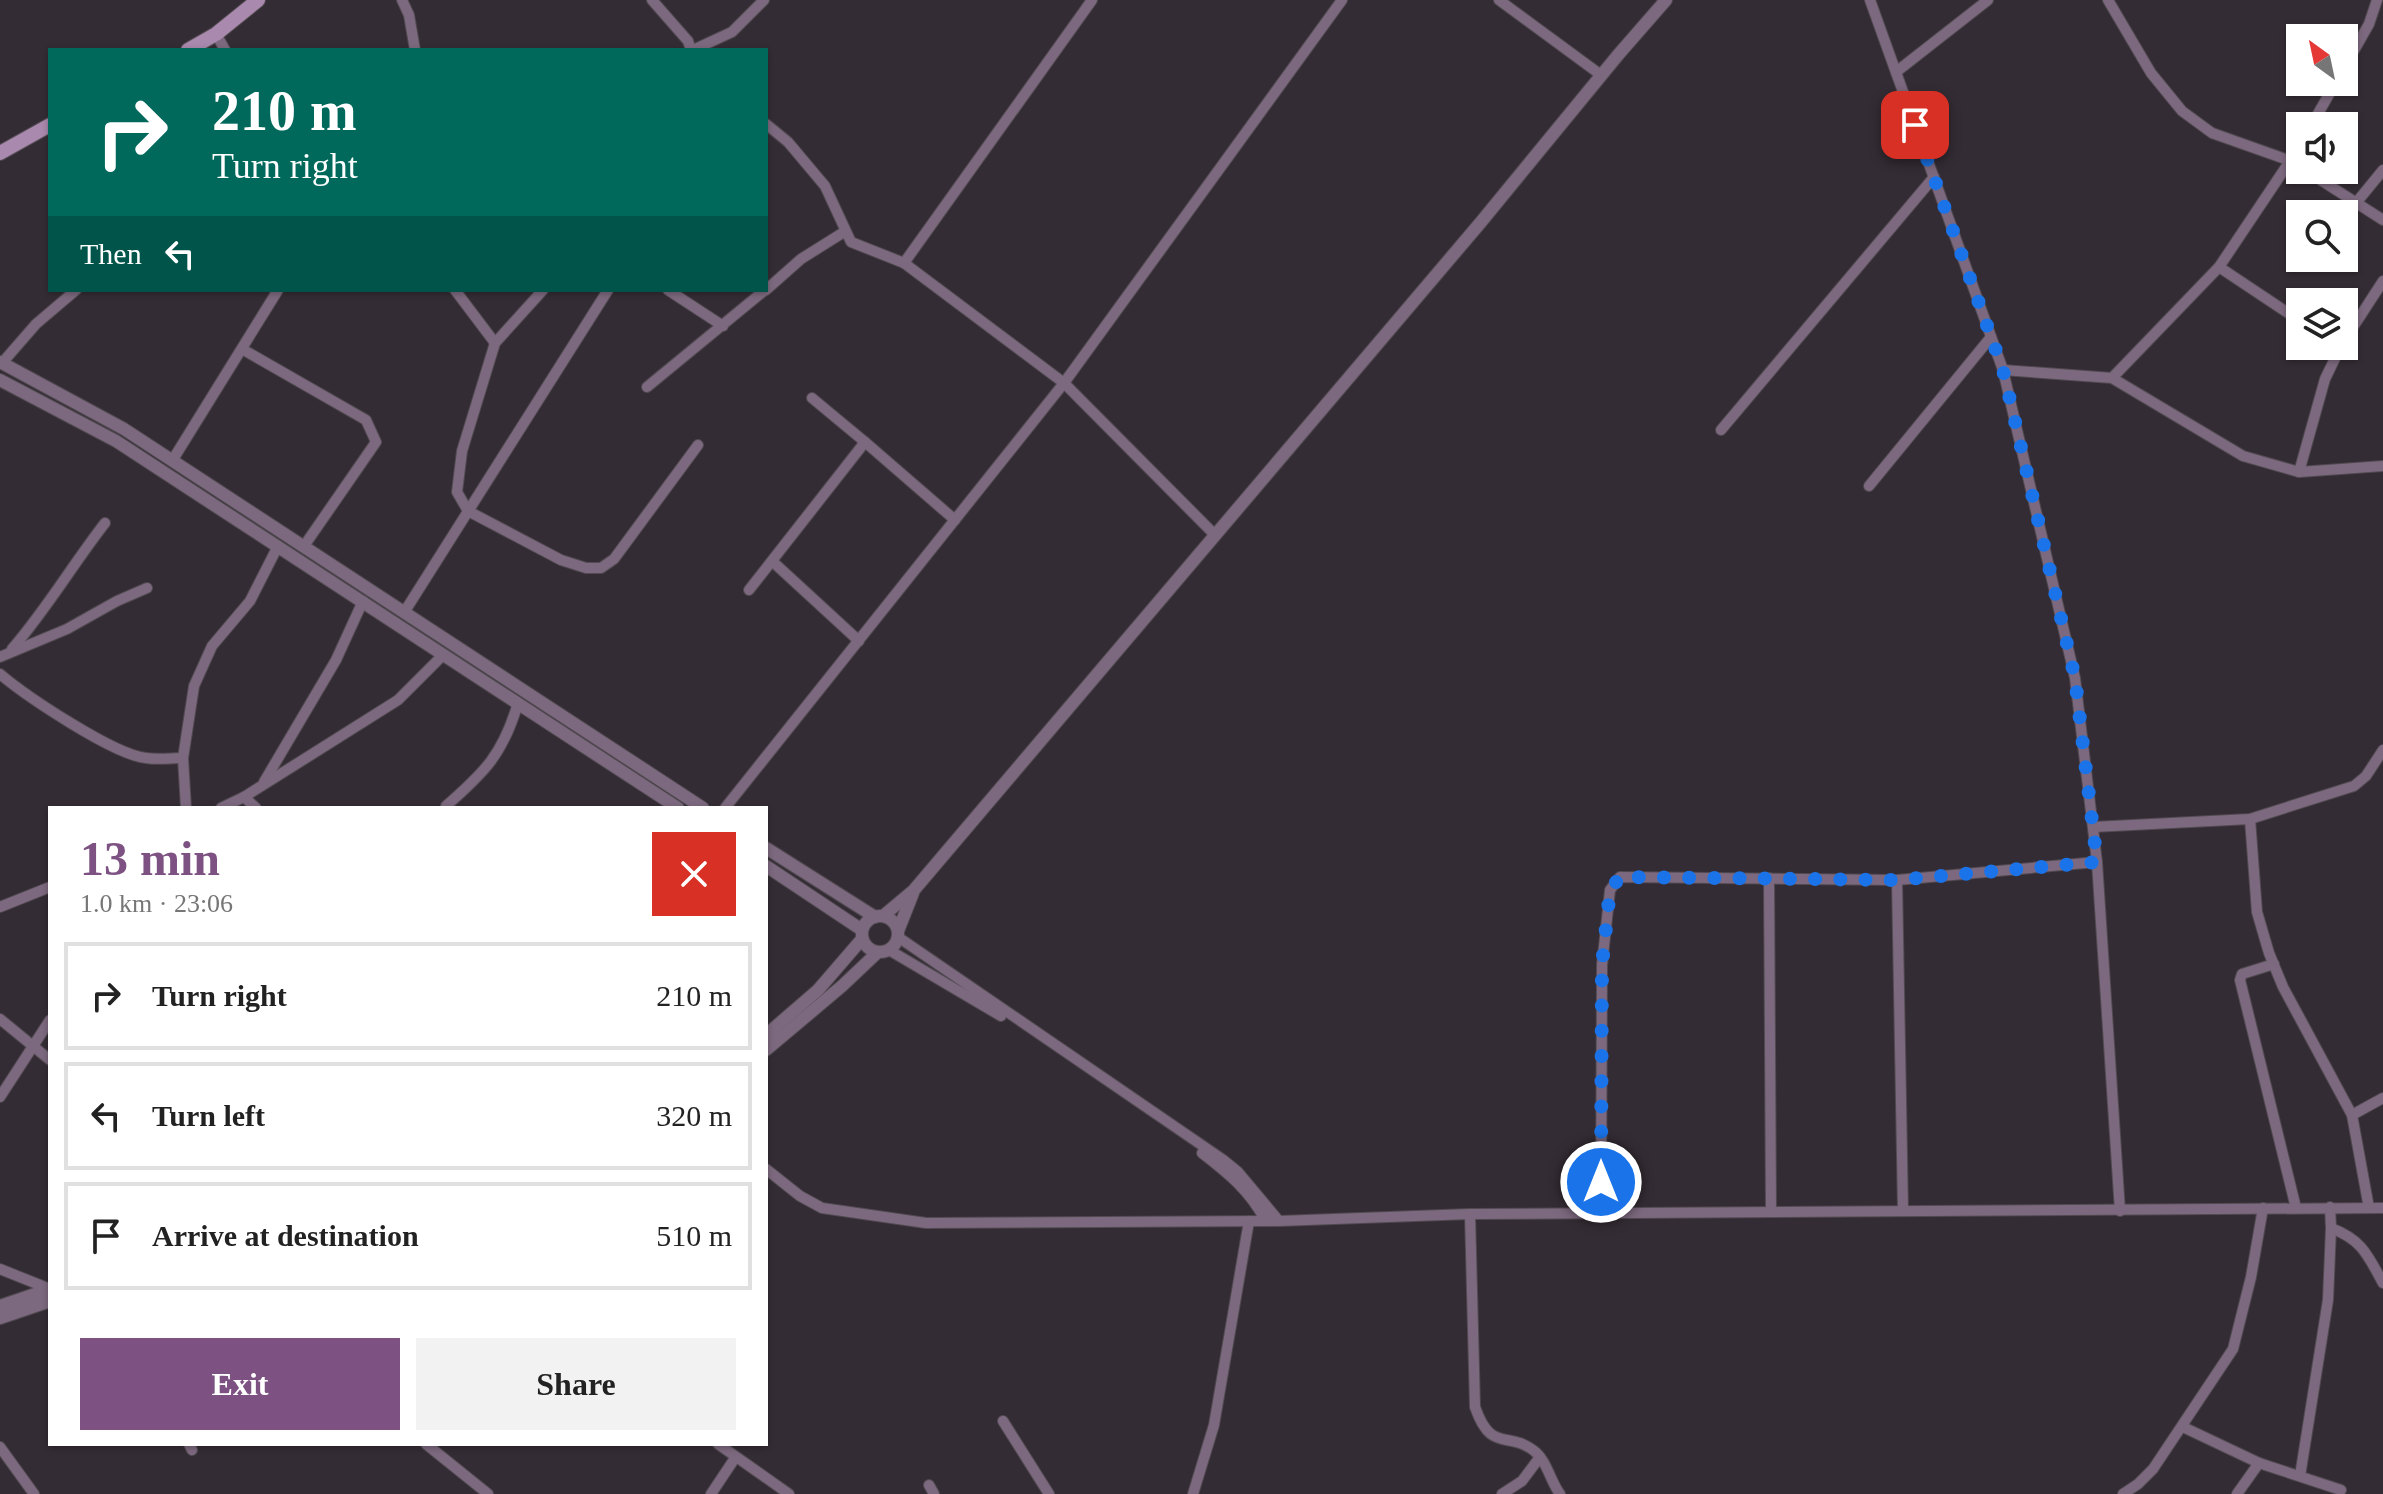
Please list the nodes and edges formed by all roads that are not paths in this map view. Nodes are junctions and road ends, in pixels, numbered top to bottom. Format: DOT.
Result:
graph roads {
  1 [pos="258,0"];
  2 [pos="402,0"];
  3 [pos="652,0"];
  4 [pos="764,0"];
  5 [pos="1092,0"];
  6 [pos="1342,0"];
  7 [pos="1499,0"];
  8 [pos="1666,0"];
  9 [pos="1870,0"];
  10 [pos="1988,0"];
  11 [pos="2108,0"];
  12 [pos="2377,0"];
  13 [pos="216,34"];
  14 [pos="2358,43"];
  15 [pos="192,48"];
  16 [pos="224,48"];
  17 [pos="415,48"];
  18 [pos="691,48"];
  19 [pos="696,48"];
  20 [pos="1896,72"];
  21 [pos="1601,75"];
  22 [pos="48,126"];
  23 [pos="768,126"];
  24 [pos="0,153"];
  25 [pos="2286,161"];
  26 [pos="2383,170"];
  27 [pos="1934,177"];
  28 [pos="2286,182"];
  29 [pos="2327,184"];
  30 [pos="2351,200"];
  31 [pos="2358,201"];
  32 [pos="2358,204"];
  33 [pos="2383,220"];
  34 [pos="844,232"];
  35 [pos="904,263"];
  36 [pos="2219,267"];
  37 [pos="2383,281"];
  38 [pos="768,288"];
  39 [pos="74,292"];
  40 [pos="277,292"];
  41 [pos="457,292"];
  42 [pos="541,292"];
  43 [pos="607,292"];
  44 [pos="671,292"];
  45 [pos="764,292"];
  46 [pos="2286,312"];
  47 [pos="2358,319"];
  48 [pos="723,326"];
  49 [pos="1991,337"];
  50 [pos="495,343"];
  51 [pos="242,349"];
  52 [pos="2334,360"];
  53 [pos="1,362"];
  54 [pos="2003,370"];
  55 [pos="2112,378"];
  56 [pos="0,380"];
  57 [pos="1064,383"];
  58 [pos="647,387"];
  59 [pos="812,398"];
  60 [pos="1721,430"];
  61 [pos="865,442"];
  62 [pos="698,445"];
  63 [pos="172,461"];
  64 [pos="2383,466"];
  65 [pos="2299,472"];
  66 [pos="1869,486"];
  67 [pos="468,511"];
  68 [pos="955,520"];
  69 [pos="105,523"];
  70 [pos="1215,535"];
  71 [pos="278,546"];
  72 [pos="304,546"];
  73 [pos="772,561"];
  74 [pos="147,588"];
  75 [pos="749,590"];
  76 [pos="363,601"];
  77 [pos="405,611"];
  78 [pos="859,641"];
  79 [pos="4,655"];
  80 [pos="443,655"];
  81 [pos="0,674"];
  82 [pos="518,703"];
  83 [pos="2383,750"];
  84 [pos="183,758"];
  85 [pos="263,785"];
  86 [pos="244,797"];
  87 [pos="186,806"];
  88 [pos="225,806"];
  89 [pos="254,806"];
  90 [pos="446,806"];
  91 [pos="675,806"];
  92 [pos="700,806"];
  93 [pos="727,806"];
  94 [pos="2250,819"];
  95 [pos="2093,827"];
  96 [pos="768,849"];
  97 [pos="2097,862"];
  98 [pos="768,867"];
  99 [pos="1769,878"];
  100 [pos="1897,880"];
  101 [pos="48,888"];
  102 [pos="914,890"];
  103 [pos="0,907"];
  104 [pos="879,917"];
  105 [pos="862,934"];
  106 [pos="898,934"];
  107 [pos="883,951"];
  108 [pos="2274,964"];
  109 [pos="0,1019"];
  110 [pos="48,1023"];
  111 [pos="768,1033"];
  112 [pos="33,1048"];
  113 [pos="768,1048"];
  114 [pos="48,1059"];
  115 [pos="0,1097"];
  116 [pos="2383,1098"];
  117 [pos="2352,1115"];
  118 [pos="768,1171"];
  119 [pos="2330,1207"];
  120 [pos="2263,1208"];
  121 [pos="2296,1208"];
  122 [pos="2369,1208"];
  123 [pos="2383,1208"];
  124 [pos="1903,1211"];
  125 [pos="2120,1211"];
  126 [pos="1771,1212"];
  127 [pos="1601,1213"];
  128 [pos="1470,1214"];
  129 [pos="1265,1220"];
  130 [pos="1249,1221"];
  131 [pos="1279,1221"];
  132 [pos="2331,1228"];
  133 [pos="0,1269"];
  134 [pos="2383,1283"];
  135 [pos="48,1288"];
  136 [pos="48,1290"];
  137 [pos="48,1302"];
  138 [pos="0,1306"];
  139 [pos="0,1318"];
  140 [pos="1003,1421"];
  141 [pos="2183,1427"];
  142 [pos="428,1446"];
  143 [pos="720,1446"];
  144 [pos="0,1447"];
  145 [pos="1540,1457"];
  146 [pos="735,1458"];
  147 [pos="2259,1463"];
  148 [pos="2300,1476"];
  149 [pos="2341,1490"];
  150 [pos="34,1494"];
  151 [pos="488,1494"];
  152 [pos="711,1494"];
  153 [pos="789,1494"];
  154 [pos="1049,1494"];
  155 [pos="1193,1494"];
  156 [pos="1502,1494"];
  157 [pos="1560,1494"];
  158 [pos="2123,1494"];
  159 [pos="2237,1494"];
  1 -- 13 [label="main road"];
  2 -- 17 [label="street"];
  3 -- 18 [label="street"];
  4 -- 19 [label="street"];
  5 -- 35 [label="street"];
  6 -- 57 [label="street"];
  7 -- 21 [label="street"];
  8 -- 21 [label="street"];
  9 -- 20 [label="street"];
  10 -- 20 [label="street"];
  11 -- 25 [label="street"];
  12 -- 14 [label="street"];
  13 -- 15 [label="main road"];
  13 -- 16 [label="street"];
  20 -- 27 [label="street"];
  21 -- 70 [label="street"];
  22 -- 24 [label="main road"];
  23 -- 34 [label="street"];
  26 -- 31 [label="street"];
  27 -- 49 [label="street"];
  27 -- 60 [label="street"];
  28 -- 36 [label="street"];
  29 -- 30 [label="street"];
  32 -- 33 [label="street"];
  34 -- 35 [label="street"];
  34 -- 38 [label="street"];
  35 -- 57 [label="street"];
  36 -- 46 [label="street"];
  36 -- 55 [label="street"];
  37 -- 47 [label="street"];
  39 -- 53 [label="street"];
  40 -- 51 [label="street"];
  41 -- 50 [label="street"];
  42 -- 50 [label="street"];
  43 -- 67 [label="street"];
  44 -- 48 [label="street"];
  45 -- 48 [label="street"];
  48 -- 58 [label="street"];
  49 -- 54 [label="street"];
  49 -- 66 [label="street"];
  50 -- 67 [label="street"];
  51 -- 63 [label="street"];
  51 -- 72 [label="street"];
  52 -- 65 [label="street"];
  53 -- 63 [label="street"];
  54 -- 55 [label="street"];
  54 -- 95 [label="street"];
  55 -- 65 [label="street"];
  56 -- 71 [label="street"];
  57 -- 68 [label="street"];
  57 -- 70 [label="street"];
  59 -- 61 [label="street"];
  61 -- 68 [label="street"];
  61 -- 73 [label="street"];
  62 -- 67 [label="street"];
  63 -- 72 [label="street"];
  64 -- 65 [label="street"];
  67 -- 77 [label="street"];
  68 -- 78 [label="street"];
  69 -- 79 [label="street"];
  70 -- 102 [label="street"];
  71 -- 76 [label="street"];
  71 -- 84 [label="street"];
  72 -- 77 [label="street"];
  73 -- 75 [label="street"];
  73 -- 78 [label="street"];
  74 -- 79 [label="street"];
  76 -- 80 [label="street"];
  76 -- 85 [label="street"];
  77 -- 92 [label="street"];
  78 -- 93 [label="street"];
  80 -- 82 [label="street"];
  80 -- 85 [label="street"];
  81 -- 84 [label="street"];
  82 -- 90 [label="street"];
  82 -- 91 [label="street"];
  83 -- 94 [label="street"];
  84 -- 87 [label="street"];
  85 -- 86 [label="street"];
  86 -- 88 [label="street"];
  86 -- 89 [label="street"];
  94 -- 95 [label="street"];
  94 -- 108 [label="street"];
  95 -- 97 [label="street"];
  96 -- 104 [label="street"];
  97 -- 100 [label="street"];
  97 -- 125 [label="street"];
  98 -- 105 [label="street"];
  99 -- 100 [label="street"];
  99 -- 126 [label="street"];
  99 -- 127 [label="street"];
  100 -- 124 [label="street"];
  101 -- 103 [label="street"];
  102 -- 104 [label="street"];
  102 -- 106 [label="street"];
  104 -- 105 [label="street"];
  104 -- 106 [label="street"];
  105 -- 107 [label="street"];
  105 -- 111 [label="street"];
  106 -- 107 [label="street"];
  106 -- 131 [label="street"];
  107 -- 113 [label="street"];
  107 -- 129 [label="street"];
  108 -- 117 [label="street"];
  108 -- 121 [label="street"];
  109 -- 112 [label="street"];
  110 -- 112 [label="street"];
  112 -- 114 [label="street"];
  112 -- 115 [label="street"];
  116 -- 117 [label="street"];
  117 -- 122 [label="street"];
  118 -- 130 [label="street"];
  119 -- 121 [label="street"];
  119 -- 122 [label="street"];
  119 -- 132 [label="street"];
  120 -- 121 [label="street"];
  120 -- 125 [label="street"];
  120 -- 141 [label="street"];
  122 -- 123 [label="street"];
  124 -- 125 [label="street"];
  124 -- 126 [label="street"];
  126 -- 127 [label="street"];
  127 -- 128 [label="street"];
  128 -- 131 [label="street"];
  128 -- 145 [label="street"];
  129 -- 130 [label="street"];
  129 -- 131 [label="street"];
  130 -- 155 [label="street"];
  132 -- 134 [label="street"];
  132 -- 148 [label="street"];
  133 -- 135 [label="street"];
  136 -- 138 [label="street"];
  137 -- 139 [label="street"];
  140 -- 154 [label="street"];
  141 -- 147 [label="street"];
  141 -- 158 [label="street"];
  142 -- 151 [label="street"];
  143 -- 146 [label="street"];
  144 -- 150 [label="street"];
  145 -- 156 [label="street"];
  145 -- 157 [label="street"];
  146 -- 152 [label="street"];
  146 -- 153 [label="street"];
  147 -- 148 [label="street"];
  147 -- 159 [label="street"];
  148 -- 149 [label="street"];
}
